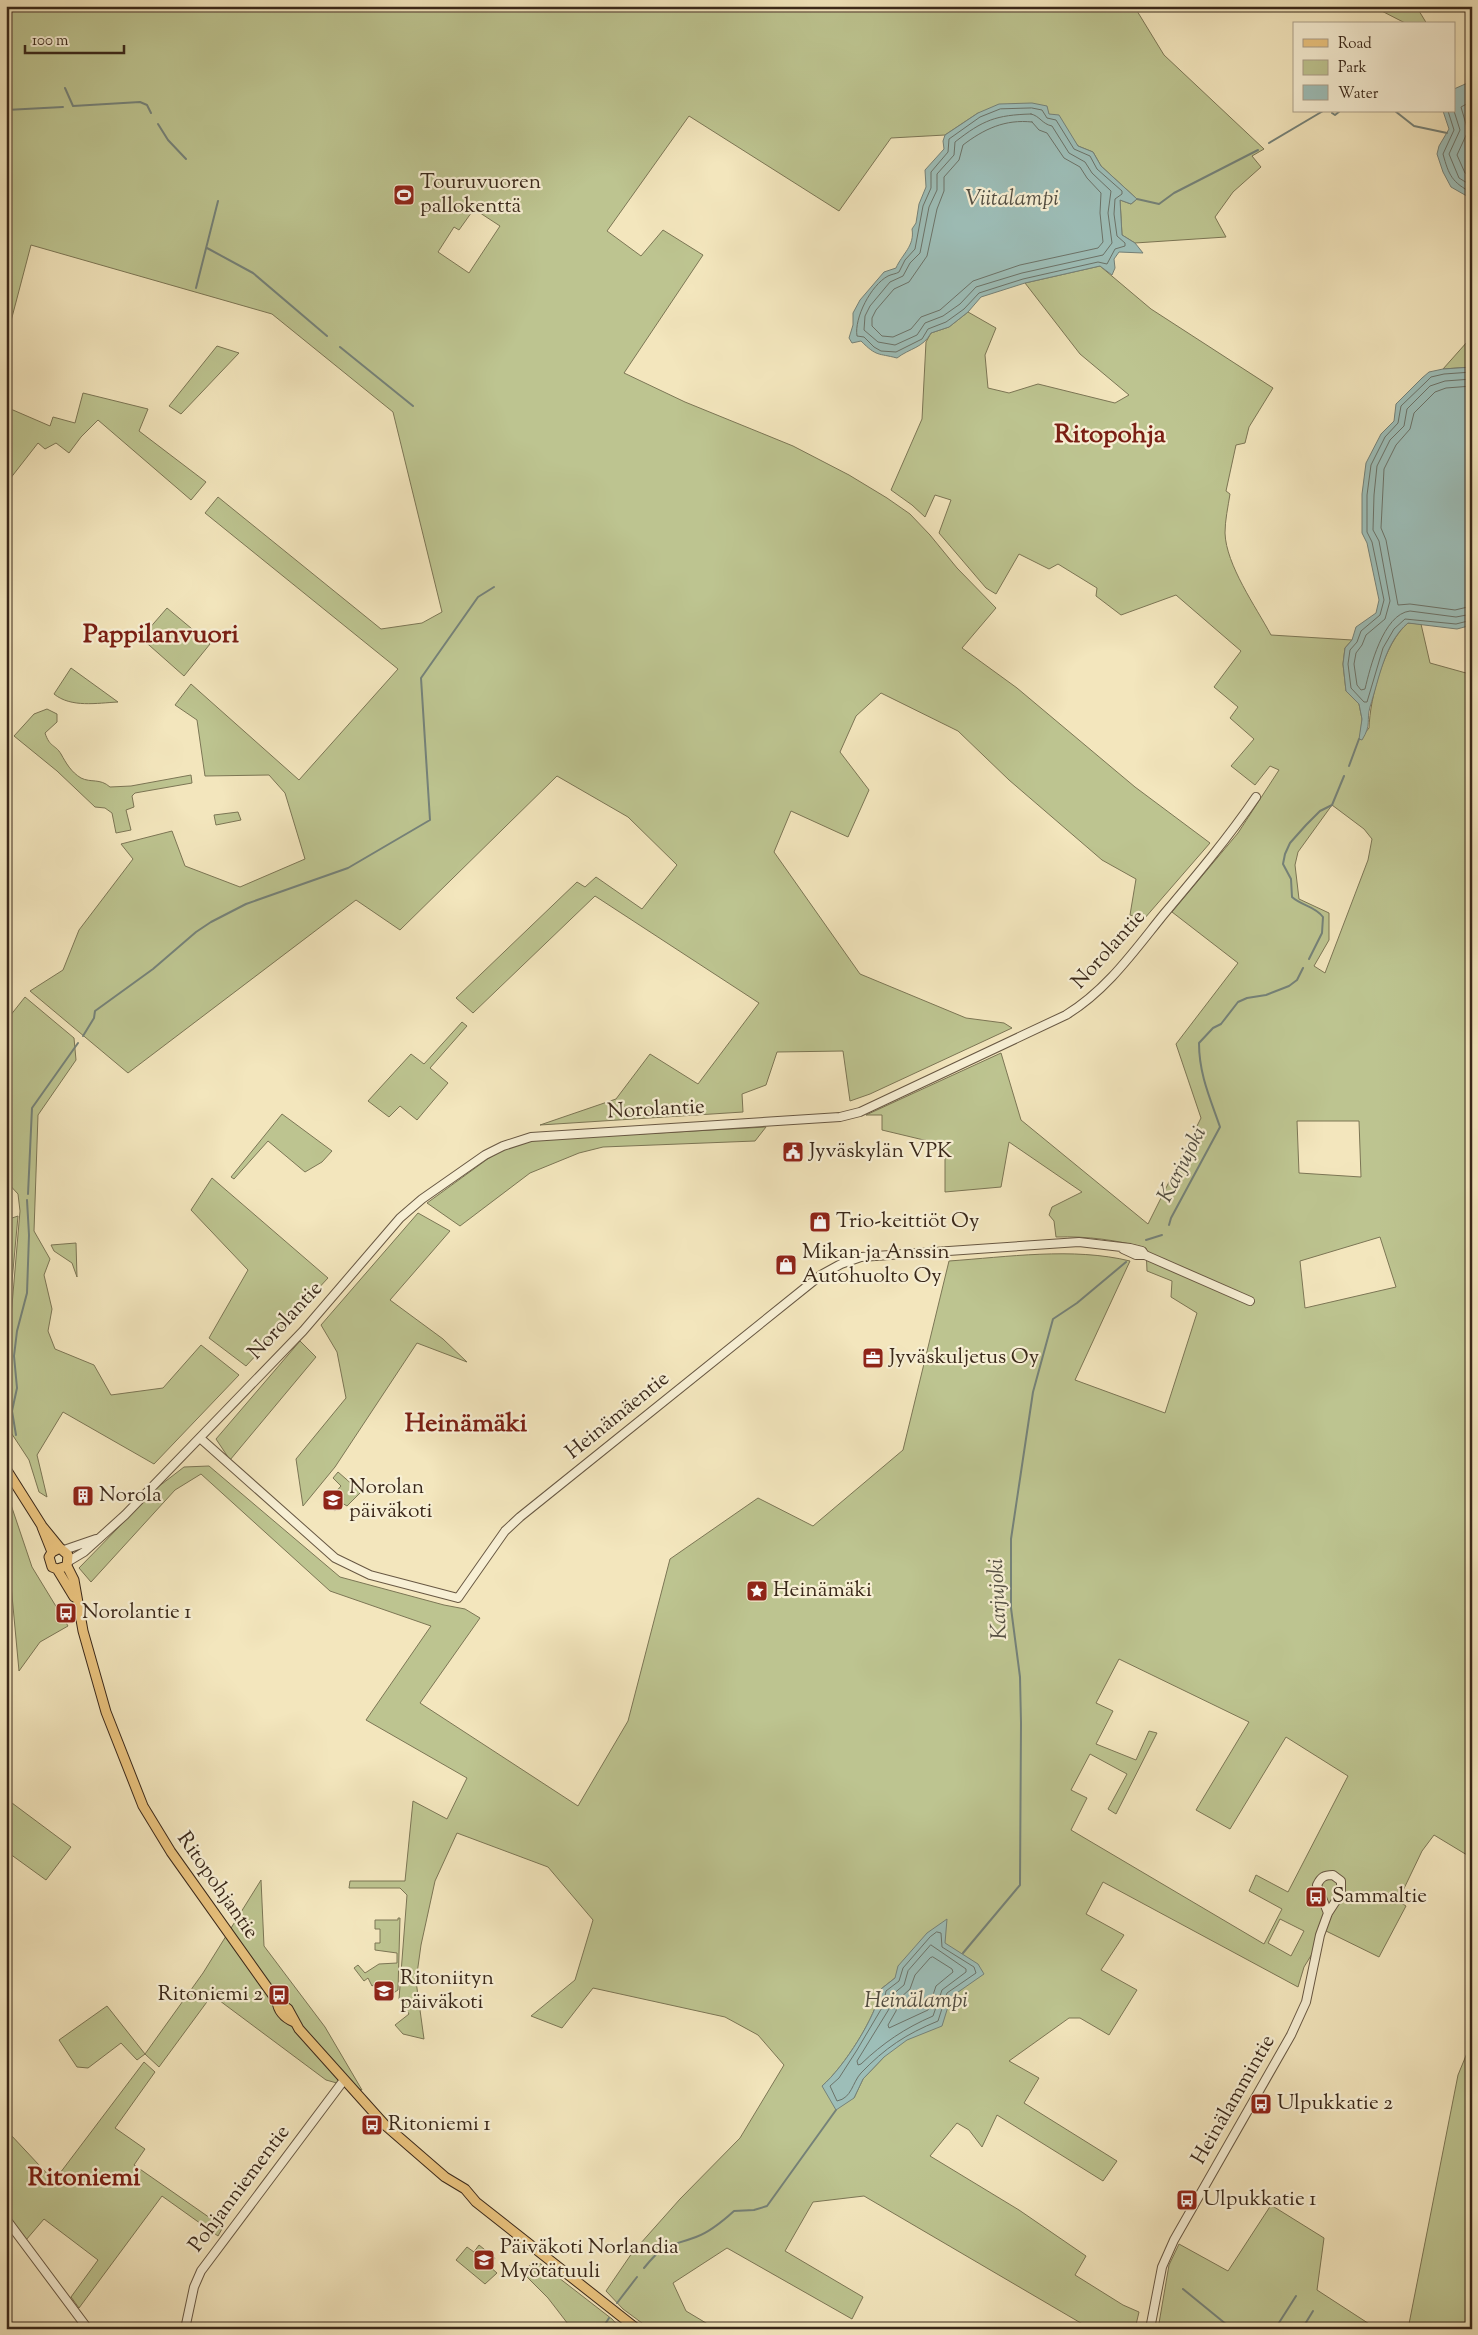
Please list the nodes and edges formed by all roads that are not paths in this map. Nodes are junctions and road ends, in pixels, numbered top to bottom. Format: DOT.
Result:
graph roads {
  1 [pos="1256,797"];
  2 [pos="1250,1301"];
  3 [pos="200,1438"];
  4 [pos="6,1469"];
  5 [pos="98,1539"];
  6 [pos="59,1550"];
  7 [pos="68,1564"];
  8 [pos="57,1570"];
  9 [pos="76,1600"];
  10 [pos="1328,1913"];
  11 [pos="344,2080"];
  12 [pos="6,2219"];
  13 [pos="88,2329"];
  14 [pos="185,2329"];
  15 [pos="637,2329"];
  16 [pos="1150,2329"];
  1 -- 3 [label="street, Norolantie"];
  2 -- 3 [label="street, Heinämäentie"];
  3 -- 5 [label="street, Norolantie"];
  4 -- 6 [label="main road"];
  5 -- 6 [label="street, Norolantie"];
  5 -- 7 [label="street, Norolantie"];
  6 -- 7 [label="main road"];
  6 -- 8 [label="main road"];
  7 -- 8 [label="main road"];
  7 -- 9 [label="main road, Ritopohjantie"];
  8 -- 9 [label="main road, Ritopohjantie"];
  9 -- 11 [label="main road, Ritopohjantie"];
  10 -- 10 [label="street, Heinälammintie"];
  10 -- 16 [label="street, Heinälammintie"];
  11 -- 14 [label="street, Pohjanniementie"];
  11 -- 15 [label="main road, Ritopohjantie"];
  12 -- 13 [label="street"];
}
